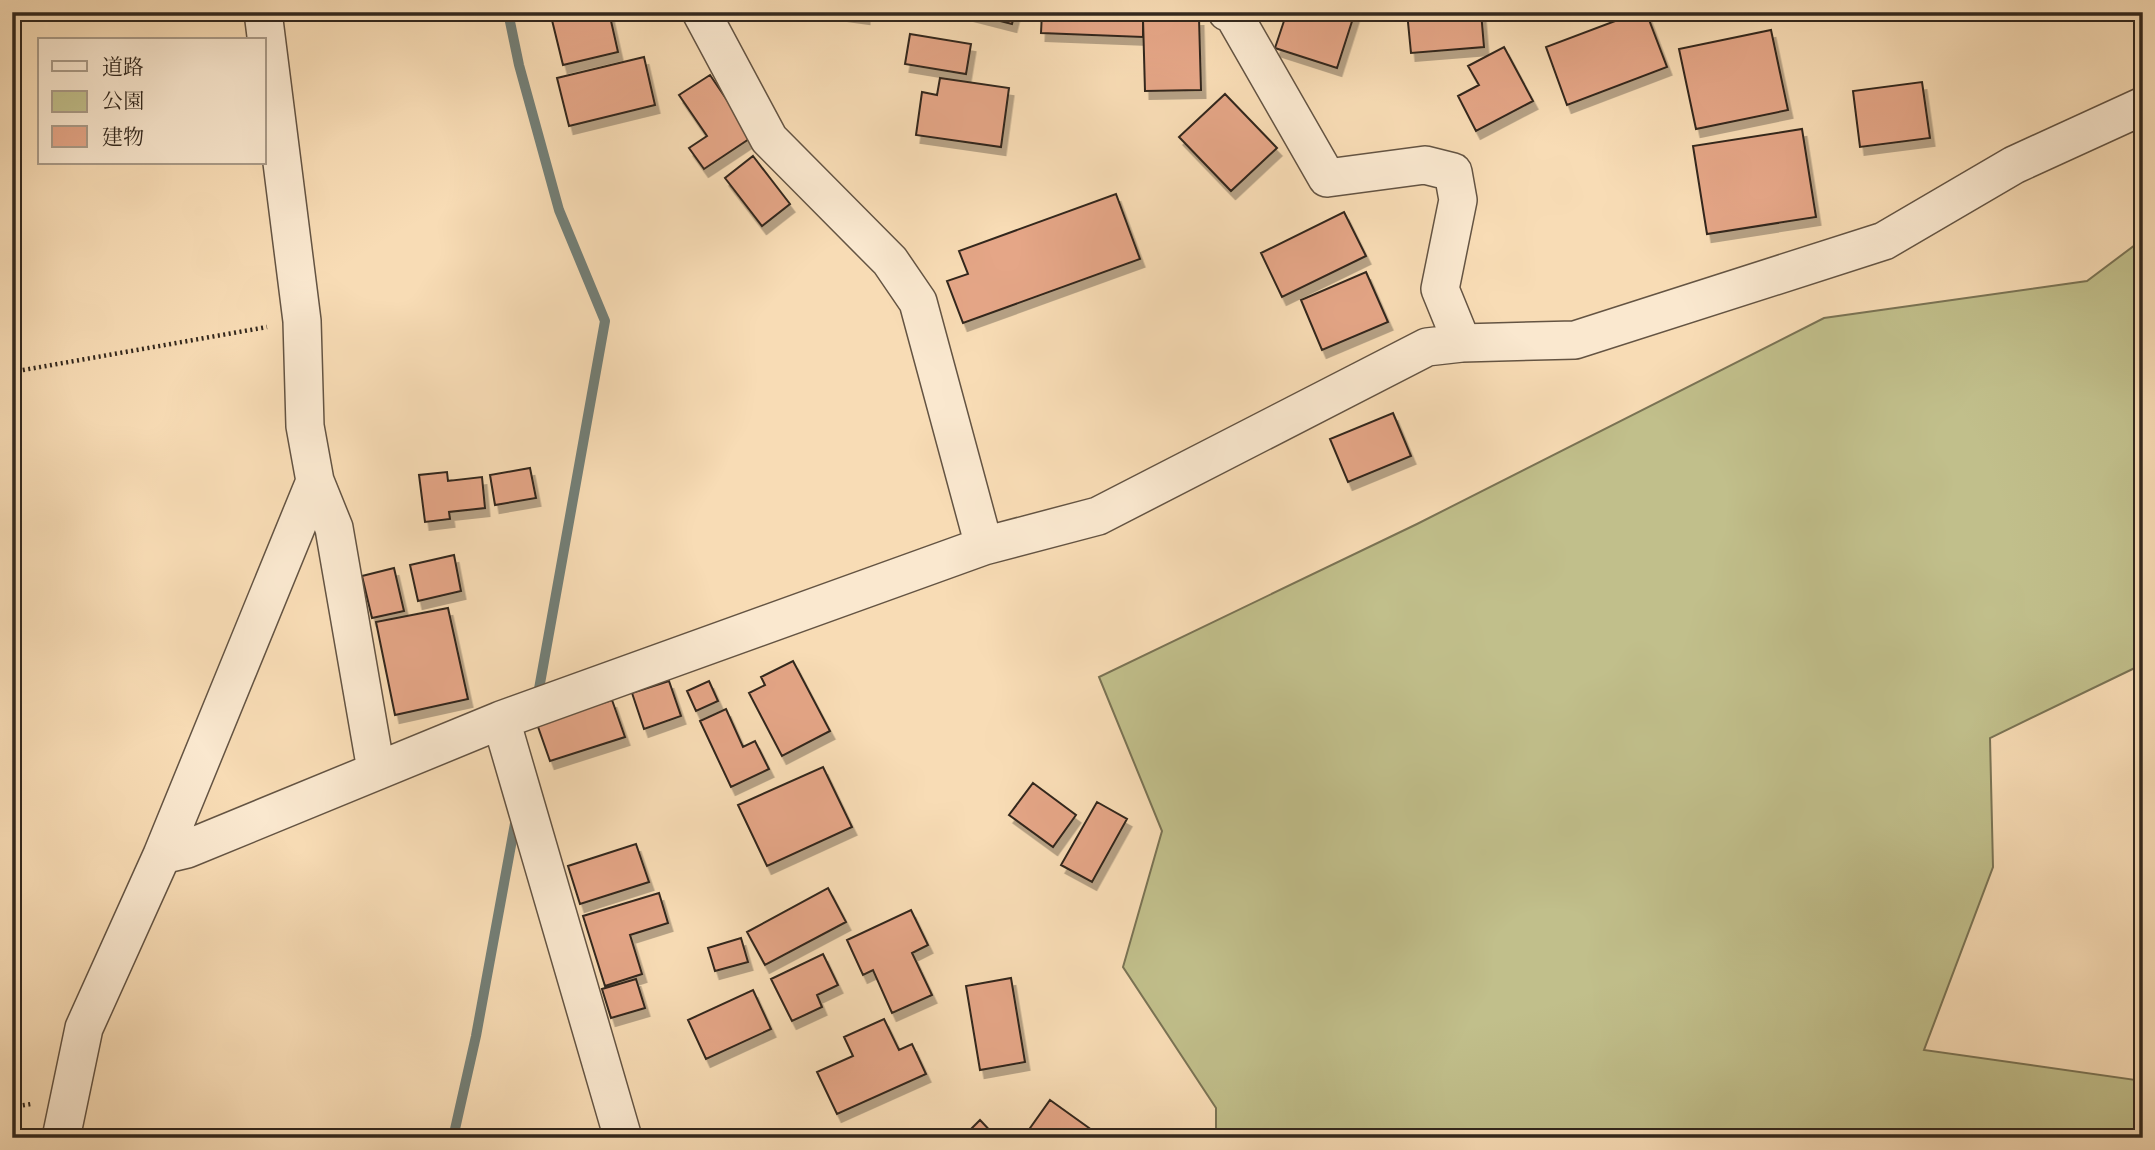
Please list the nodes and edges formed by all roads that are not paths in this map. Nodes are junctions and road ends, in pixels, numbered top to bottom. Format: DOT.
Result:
graph roads {
  1 [pos="263,12"];
  2 [pos="701,12"];
  3 [pos="1227,12"];
  4 [pos="2143,106"];
  5 [pos="1462,343"];
  6 [pos="315,481"];
  7 [pos="984,546"];
  8 [pos="500,720"];
  9 [pos="376,770"];
  10 [pos="162,855"];
  11 [pos="61,1138"];
  12 [pos="623,1138"];
  1 -- 6 [label="street"];
  2 -- 7 [label="street"];
  3 -- 5 [label="street"];
  4 -- 5 [label="street"];
  5 -- 7 [label="street"];
  6 -- 9 [label="street"];
  6 -- 10 [label="street"];
  7 -- 8 [label="street"];
  8 -- 9 [label="street"];
  8 -- 12 [label="street"];
  9 -- 10 [label="street"];
  10 -- 11 [label="street"];
}
